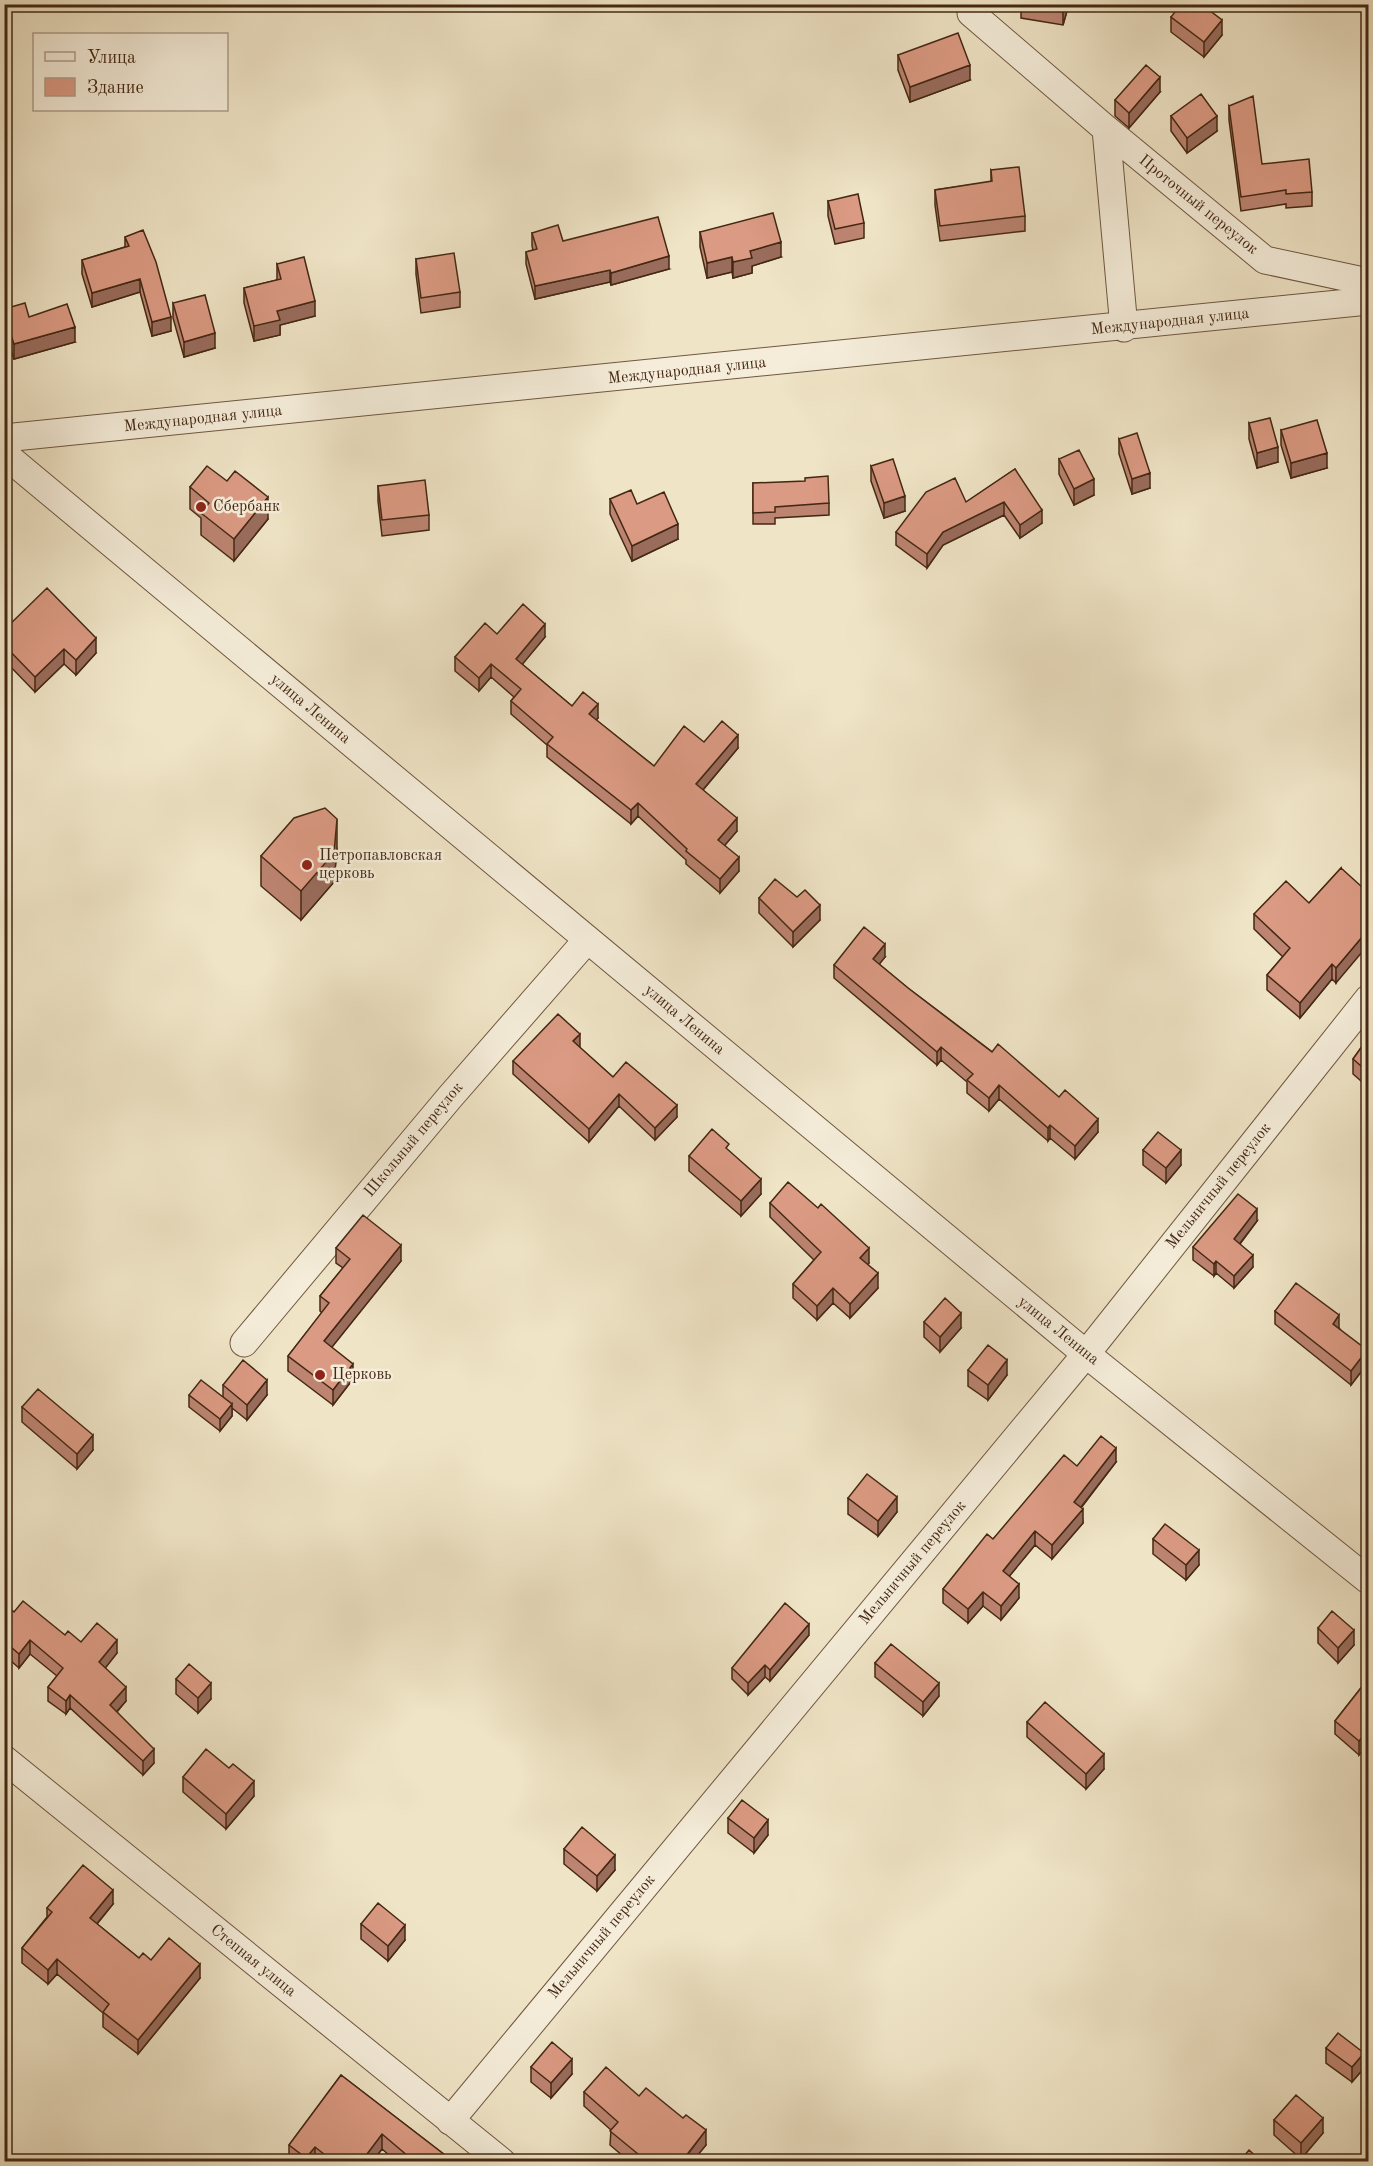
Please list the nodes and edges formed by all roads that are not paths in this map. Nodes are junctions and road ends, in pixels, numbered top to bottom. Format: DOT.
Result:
graph roads {
  1 [pos="971,4"];
  2 [pos="1106,129"];
  3 [pos="1368,282"];
  4 [pos="1368,301"];
  5 [pos="1124,328"];
  6 [pos="4,438"];
  7 [pos="4,454"];
  8 [pos="587,940"];
  9 [pos="1368,999"];
  10 [pos="244,1343"];
  11 [pos="1086,1354"];
  12 [pos="1368,1580"];
  13 [pos="4,1759"];
  14 [pos="450,2121"];
  15 [pos="502,2162"];
  1 -- 2 [label="street, Проточный переулок"];
  2 -- 3 [label="street, Проточный переулок"];
  2 -- 5 [label="street"];
  4 -- 5 [label="street, Международная улица"];
  5 -- 6 [label="street, Международная улица"];
  7 -- 8 [label="street, улица Ленина"];
  8 -- 10 [label="street, Школьный переулок"];
  8 -- 11 [label="street, улица Ленина"];
  9 -- 11 [label="street, Мельничный переулок"];
  11 -- 12 [label="street, улица Ленина"];
  11 -- 14 [label="street, Мельничный переулок"];
  13 -- 14 [label="street, Степная улица"];
  14 -- 15 [label="street, Степная улица"];
}
